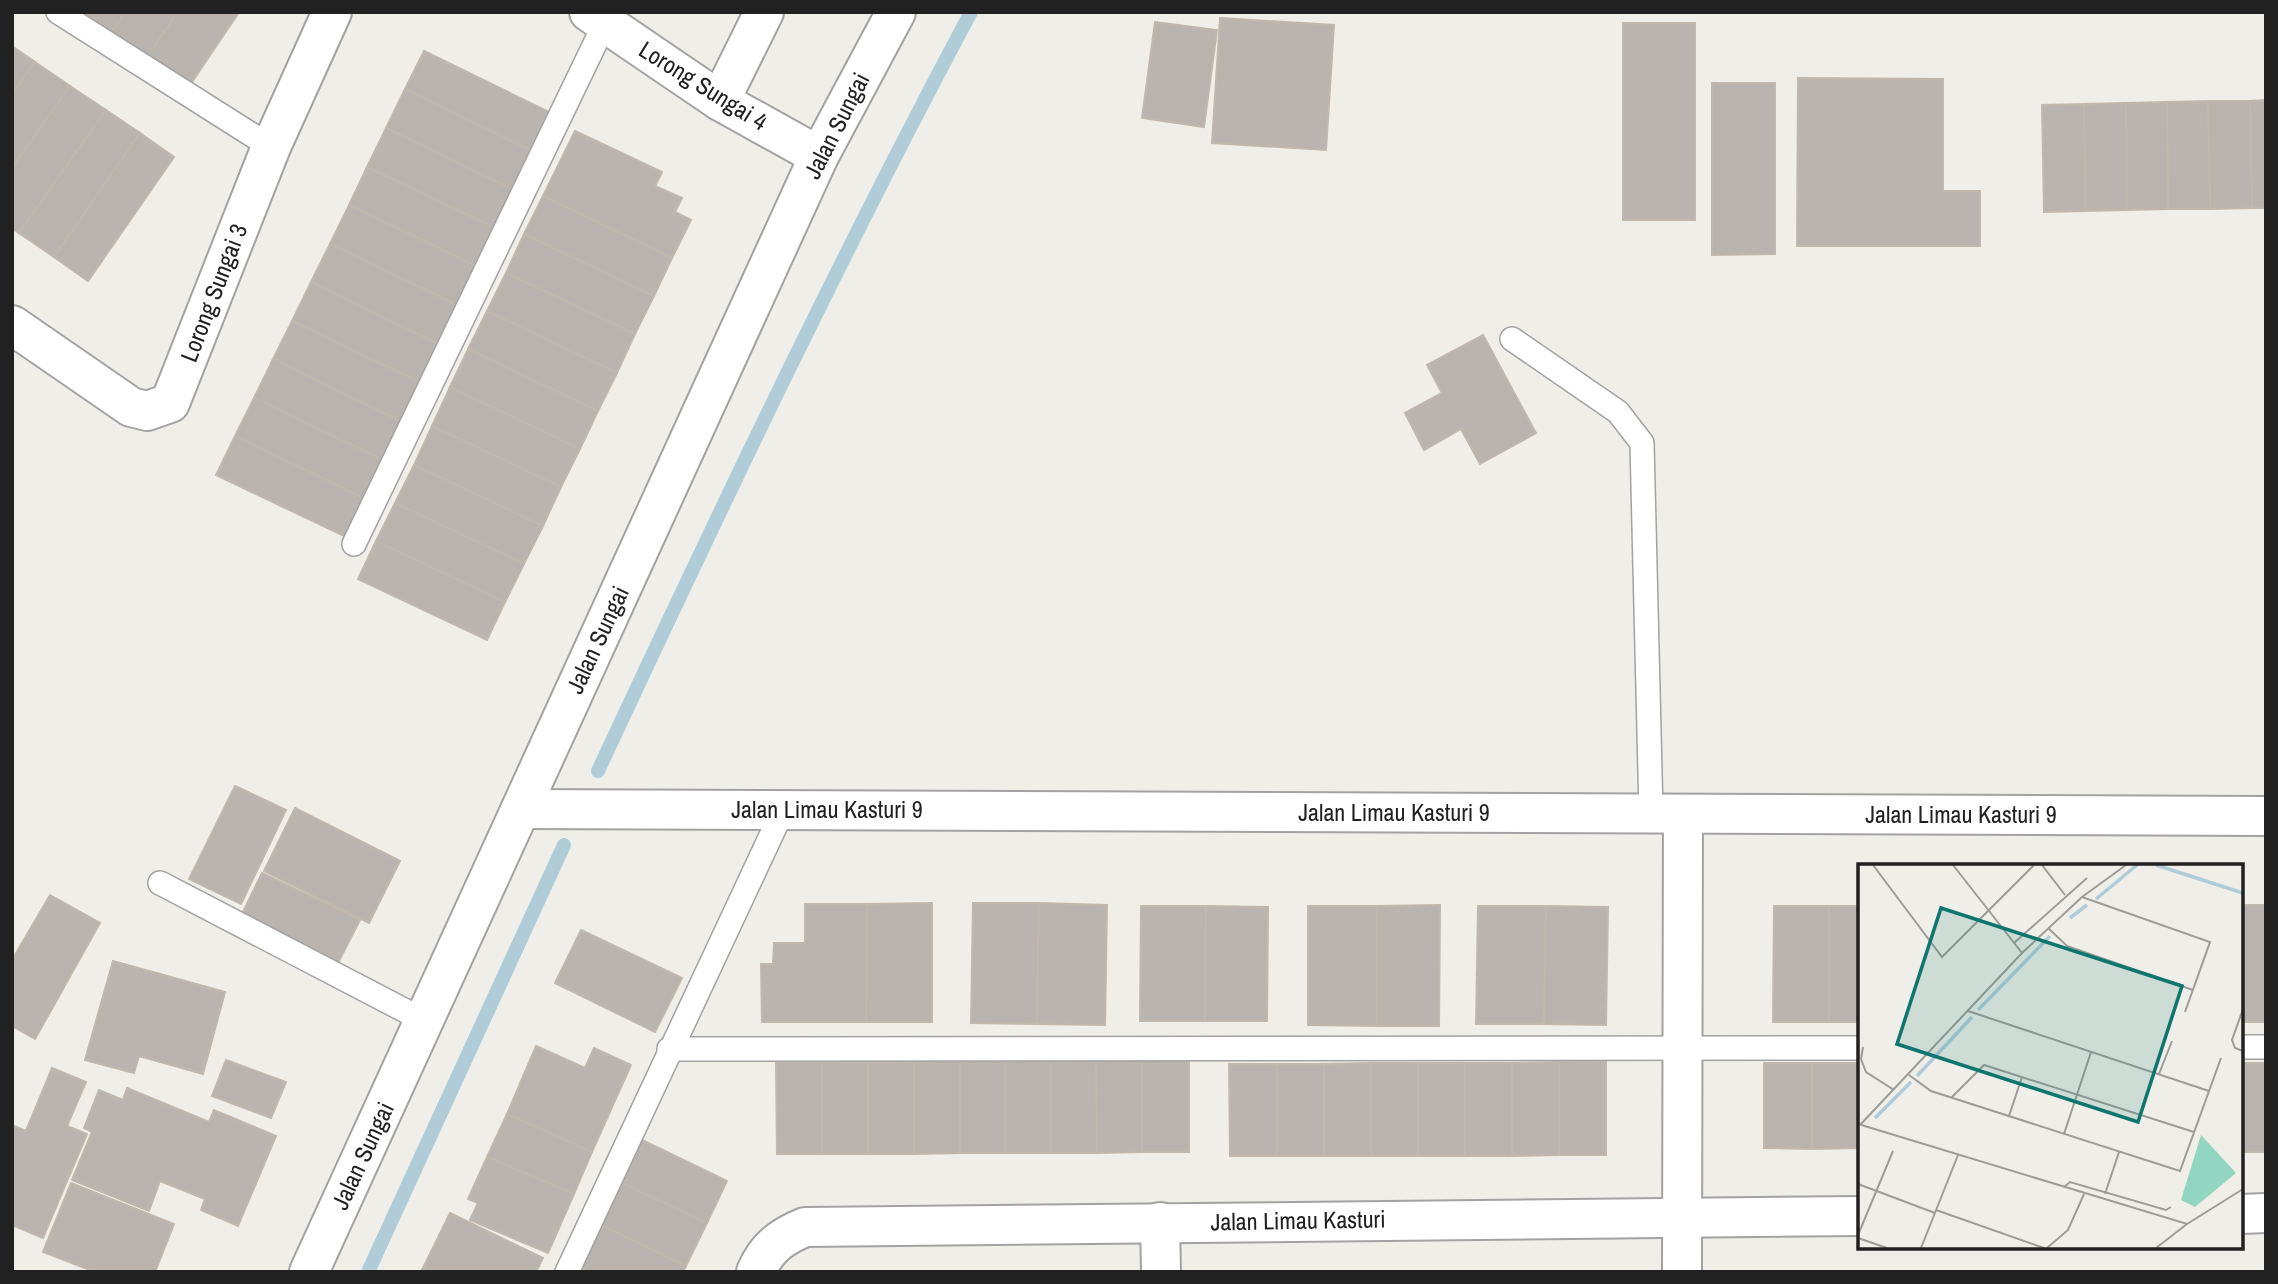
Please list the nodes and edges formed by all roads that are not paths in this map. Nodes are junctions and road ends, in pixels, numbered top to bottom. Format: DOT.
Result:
graph roads {
  1 [pos="58,12"];
  2 [pos="332,12"];
  3 [pos="764,12"];
  4 [pos="896,12"];
  5 [pos="597,18"];
  6 [pos="720,101"];
  7 [pos="271,147"];
  8 [pos="819,156"];
  9 [pos="12,325"];
  10 [pos="1512,339"];
  11 [pos="354,544"];
  12 [pos="522,809"];
  13 [pos="783,810"];
  14 [pos="1667,814"];
  15 [pos="2266,816"];
  16 [pos="160,883"];
  17 [pos="425,1021"];
  18 [pos="2243,1047"];
  19 [pos="2266,1047"];
  20 [pos="1683,1048"];
  21 [pos="1858,1048"];
  22 [pos="669,1049"];
  23 [pos="2266,1213"];
  24 [pos="2243,1214"];
  25 [pos="1858,1216"];
  26 [pos="1682,1217"];
  27 [pos="1160,1222"];
  28 [pos="309,1272"];
  29 [pos="567,1272"];
  30 [pos="756,1272"];
  31 [pos="1161,1272"];
  32 [pos="1682,1272"];
  1 -- 7 [label="lane"];
  2 -- 7 [label="street, Lorong Sungai 3"];
  3 -- 6 [label="street"];
  4 -- 8 [label="street, Jalan Sungai"];
  5 -- 6 [label="street, Lorong Sungai 4"];
  5 -- 11 [label="lane"];
  6 -- 8 [label="street, Lorong Sungai 4"];
  7 -- 9 [label="street, Lorong Sungai 3"];
  8 -- 12 [label="street, Jalan Sungai"];
  10 -- 14 [label="lane"];
  12 -- 13 [label="street, Jalan Limau Kasturi 9"];
  12 -- 17 [label="street, Jalan Sungai"];
  13 -- 14 [label="street, Jalan Limau Kasturi 9"];
  13 -- 22 [label="lane"];
  14 -- 15 [label="street, Jalan Limau Kasturi 9"];
  14 -- 20 [label="street"];
  16 -- 17 [label="lane"];
  17 -- 28 [label="street, Jalan Sungai"];
  18 -- 19 [label="lane"];
  20 -- 21 [label="lane"];
  20 -- 22 [label="lane"];
  20 -- 26 [label="street"];
  22 -- 29 [label="lane"];
  23 -- 24 [label="street"];
  25 -- 26 [label="street, Jalan Limau Kasturi"];
  26 -- 27 [label="street, Jalan Limau Kasturi"];
  26 -- 32 [label="street"];
  27 -- 30 [label="street, Jalan Limau Kasturi"];
  27 -- 31 [label="street"];
}
